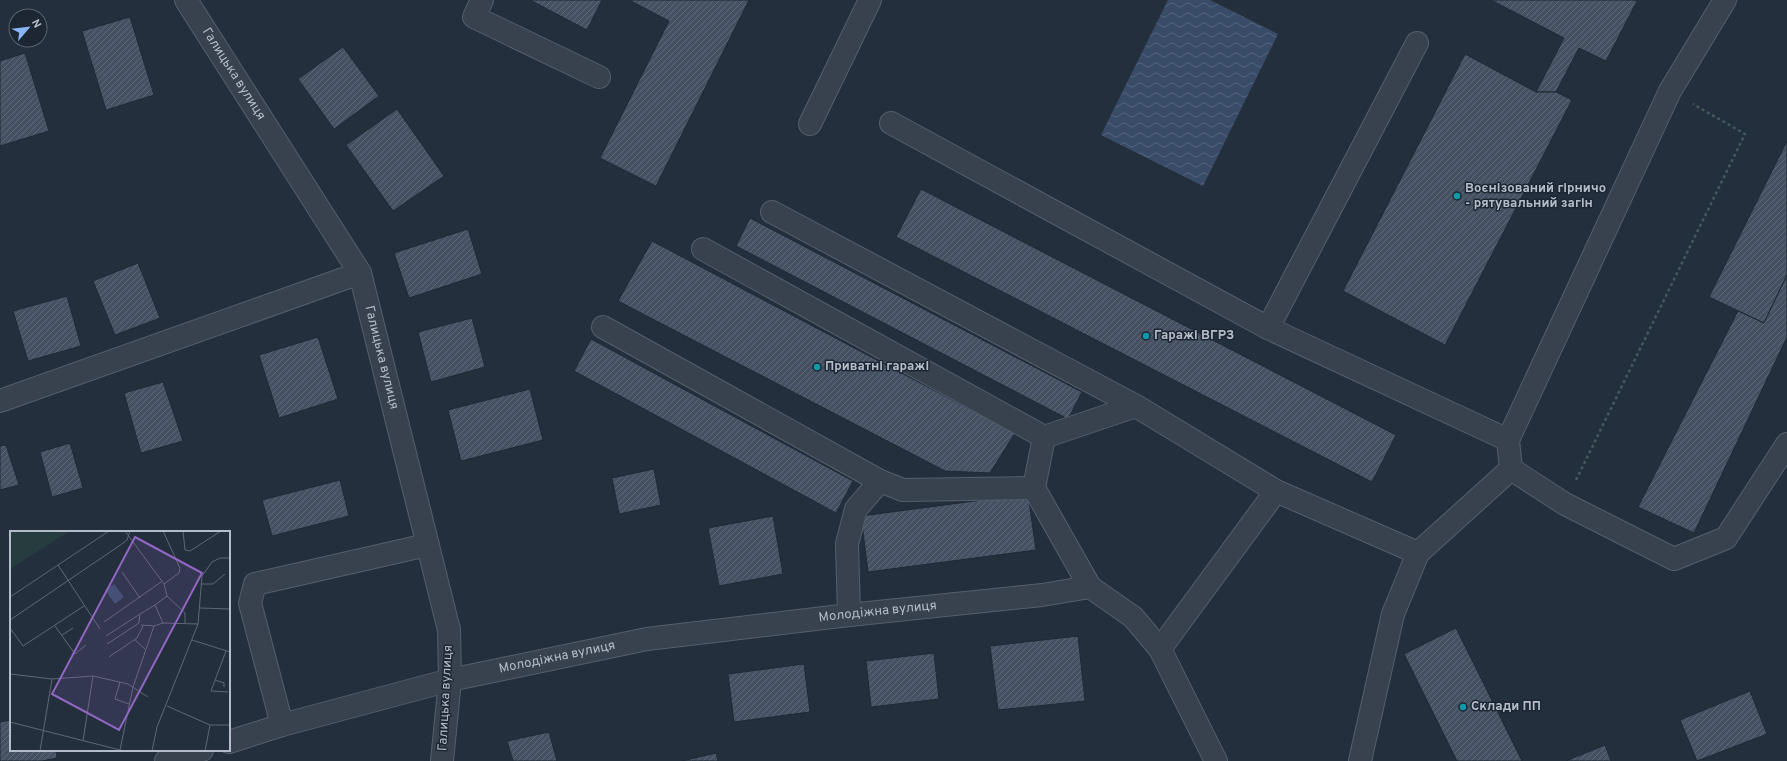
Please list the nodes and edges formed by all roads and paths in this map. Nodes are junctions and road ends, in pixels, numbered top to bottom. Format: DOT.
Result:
graph roads {
  1 [pos="186,0"];
  2 [pos="482,0"];
  3 [pos="870,0"];
  4 [pos="1725,0"];
  5 [pos="1417,43"];
  6 [pos="599,76"];
  7 [pos="1670,91"];
  8 [pos="891,123"];
  9 [pos="810,124"];
  10 [pos="772,212"];
  11 [pos="703,249"];
  12 [pos="360,273"];
  13 [pos="603,327"];
  14 [pos="1268,328"];
  15 [pos="0,401"];
  16 [pos="1136,406"];
  17 [pos="1044,437"];
  18 [pos="1508,440"];
  19 [pos="1787,444"];
  20 [pos="1511,469"];
  21 [pos="880,481"];
  22 [pos="1034,488"];
  23 [pos="1276,491"];
  24 [pos="1565,504"];
  25 [pos="427,545"];
  26 [pos="1418,553"];
  27 [pos="1090,588"];
  28 [pos="849,614"];
  29 [pos="1160,649"];
  30 [pos="450,680"];
  31 [pos="282,726"];
  32 [pos="230,742"];
  33 [pos="199,751"];
  34 [pos="166,761"];
  35 [pos="442,761"];
  36 [pos="1216,761"];
  37 [pos="1360,761"];
  1 -- 12 [label="street, Галицька вулиця"];
  2 -- 6 [label="street"];
  3 -- 9 [label="street"];
  4 -- 7 [label="street"];
  5 -- 14 [label="street"];
  7 -- 18 [label="street"];
  7 -- 24 [label="path"];
  8 -- 14 [label="street"];
  10 -- 16 [label="street"];
  11 -- 17 [label="street"];
  12 -- 15 [label="street"];
  12 -- 25 [label="street, Галицька вулиця"];
  13 -- 21 [label="street"];
  14 -- 18 [label="street"];
  16 -- 17 [label="street"];
  16 -- 23 [label="street"];
  17 -- 22 [label="street"];
  18 -- 20 [label="street"];
  19 -- 24 [label="street"];
  20 -- 24 [label="street"];
  20 -- 26 [label="street"];
  21 -- 22 [label="street"];
  21 -- 28 [label="street"];
  22 -- 27 [label="street"];
  23 -- 26 [label="street"];
  23 -- 29 [label="street"];
  25 -- 30 [label="street, Галицька вулиця"];
  25 -- 31 [label="street"];
  26 -- 37 [label="street"];
  27 -- 28 [label="street, Молодіжна вулиця"];
  27 -- 29 [label="street"];
  28 -- 30 [label="street, Молодіжна вулиця"];
  29 -- 36 [label="street"];
  30 -- 31 [label="street, Молодіжна вулиця"];
  30 -- 35 [label="street, Галицька вулиця"];
  31 -- 32 [label="street, Молодіжна вулиця"];
  33 -- 34 [label="street"];
}
